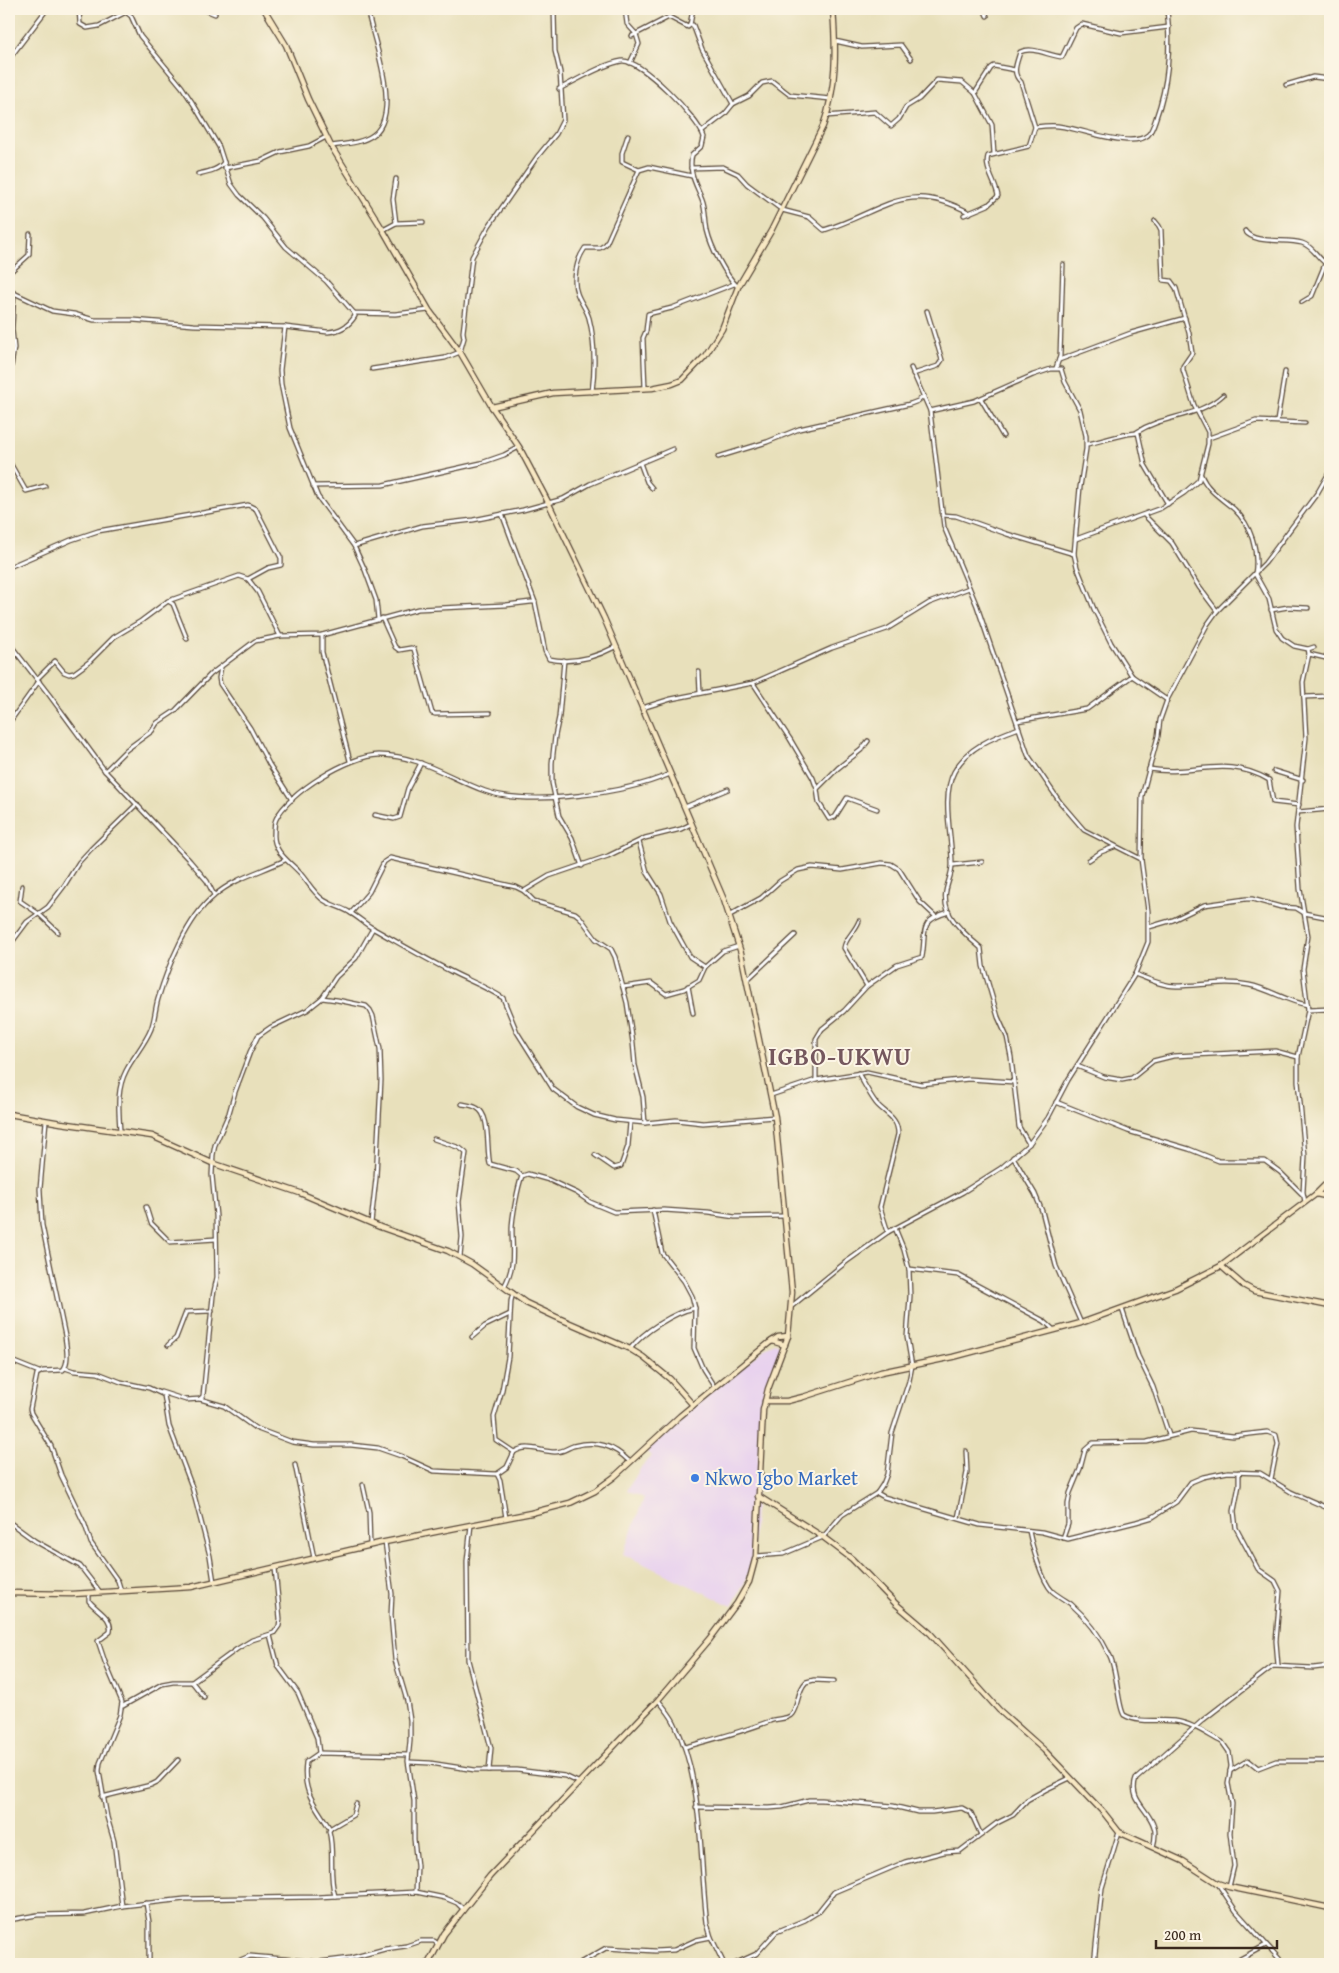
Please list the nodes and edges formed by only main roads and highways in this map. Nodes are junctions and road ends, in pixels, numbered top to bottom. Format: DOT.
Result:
graph roads {
  1 [pos="264,9"];
  2 [pos="834,9"];
  3 [pos="492,408"];
  4 [pos="9,1114"];
  5 [pos="1330,1180"];
  6 [pos="1316,1194"];
  7 [pos="1330,1197"];
  8 [pos="1221,1266"];
  9 [pos="1330,1306"];
  10 [pos="788,1336"];
  11 [pos="772,1341"];
  12 [pos="785,1344"];
  13 [pos="765,1401"];
  14 [pos="693,1406"];
  15 [pos="758,1496"];
  16 [pos="9,1593"];
  17 [pos="1330,1908"];
  18 [pos="428,1964"];
  1 -- 3 [label="main road"];
  2 -- 3 [label="main road"];
  3 -- 10 [label="main road"];
  4 -- 14 [label="main road"];
  5 -- 6 [label="main road"];
  6 -- 7 [label="main road"];
  6 -- 8 [label="main road"];
  8 -- 9 [label="main road"];
  8 -- 13 [label="main road"];
  10 -- 11 [label="main road"];
  10 -- 12 [label="main road"];
  11 -- 12 [label="main road"];
  11 -- 14 [label="main road"];
  12 -- 13 [label="main road"];
  13 -- 15 [label="main road"];
  14 -- 16 [label="main road"];
  15 -- 17 [label="main road"];
  15 -- 18 [label="main road"];
}
